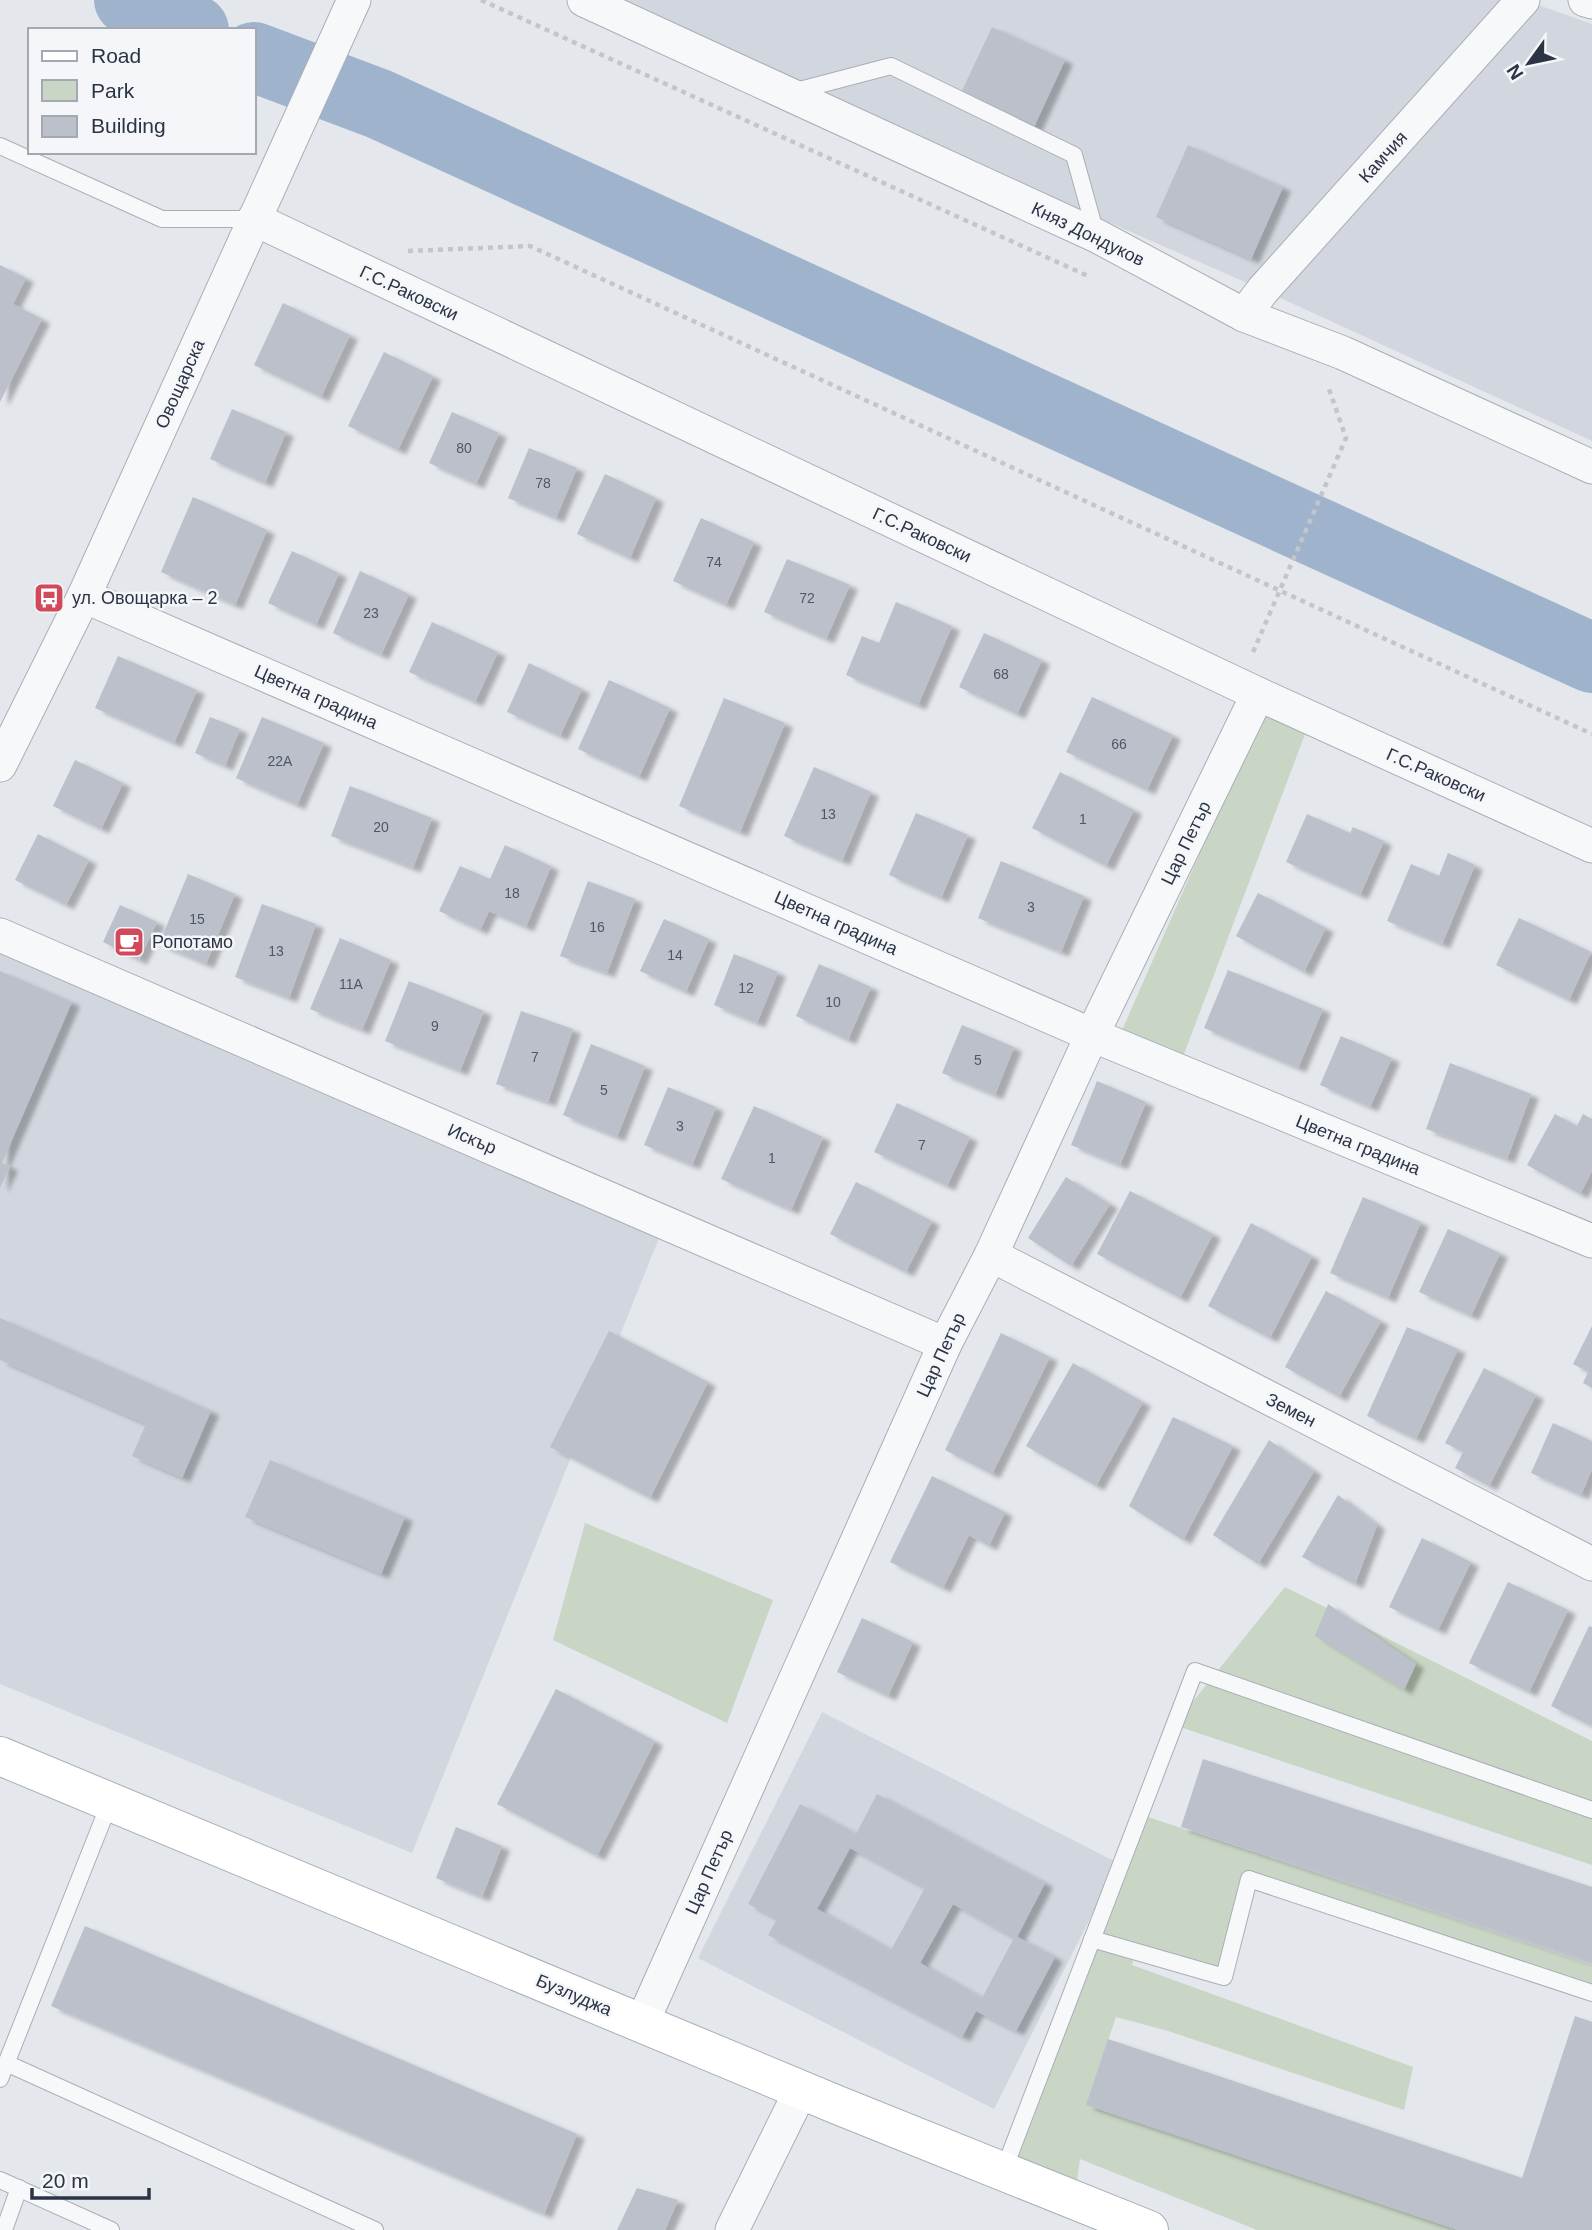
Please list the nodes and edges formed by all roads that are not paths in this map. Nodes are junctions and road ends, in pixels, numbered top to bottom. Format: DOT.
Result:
graph roads {
  1 [pos="354,0"];
  2 [pos="584,0"];
  3 [pos="1523,0"];
  4 [pos="1585,0"];
  5 [pos="1592,2"];
  6 [pos="787,94"];
  7 [pos="0,146"];
  8 [pos="254,219"];
  9 [pos="1097,236"];
  10 [pos="1244,315"];
  11 [pos="1592,467"];
  12 [pos="84,596"];
  13 [pos="1248,690"];
  14 [pos="0,765"];
  15 [pos="1592,846"];
  16 [pos="0,935"];
  17 [pos="1092,1035"];
  18 [pos="1592,1241"];
  19 [pos="991,1255"];
  20 [pos="945,1343"];
  21 [pos="1592,1564"];
  22 [pos="0,1756"];
  23 [pos="110,1802"];
  24 [pos="1592,1810"];
  25 [pos="1092,1939"];
  26 [pos="1592,1993"];
  27 [pos="642,2023"];
  28 [pos="3,2071"];
  29 [pos="801,2090"];
  30 [pos="1003,2172"];
  31 [pos="0,2180"];
  32 [pos="19,2188"];
  33 [pos="4,2230"];
  34 [pos="111,2230"];
  35 [pos="375,2230"];
  36 [pos="732,2230"];
  37 [pos="1149,2230"];
  1 -- 8 [label="street, Овощарска"];
  2 -- 6 [label="street, Княз Дондуков"];
  3 -- 10 [label="street, Камчия"];
  4 -- 5 [label="street"];
  6 -- 9 [label="street, Княз Дондуков"];
  6 -- 9 [label="lane"];
  7 -- 8 [label="lane"];
  8 -- 12 [label="street, Овощарска"];
  8 -- 13 [label="street, Г.С.Раковски"];
  9 -- 10 [label="street, Княз Дондуков"];
  10 -- 11 [label="street, Княз Дондуков"];
  12 -- 14 [label="street, Овощарска"];
  12 -- 17 [label="street, Цветна градина"];
  13 -- 15 [label="street, Г.С.Раковски"];
  13 -- 17 [label="street, Цар Петър"];
  16 -- 20 [label="street, Искър"];
  17 -- 18 [label="street, Цветна градина"];
  17 -- 19 [label="street, Цар Петър"];
  19 -- 20 [label="street, Цар Петър"];
  19 -- 21 [label="street, Земен"];
  20 -- 27 [label="street, Цар Петър"];
  22 -- 23 [label="street, Бузлуджа"];
  23 -- 27 [label="street, Бузлуджа"];
  23 -- 28 [label="lane"];
  24 -- 25 [label="lane"];
  25 -- 26 [label="lane"];
  25 -- 30 [label="lane"];
  27 -- 29 [label="street, Бузлуджа"];
  28 -- 35 [label="lane"];
  29 -- 30 [label="street, Бузлуджа"];
  29 -- 36 [label="street"];
  30 -- 37 [label="street, Бузлуджа"];
  31 -- 32 [label="lane"];
  32 -- 33 [label="lane"];
  32 -- 34 [label="lane"];
}
